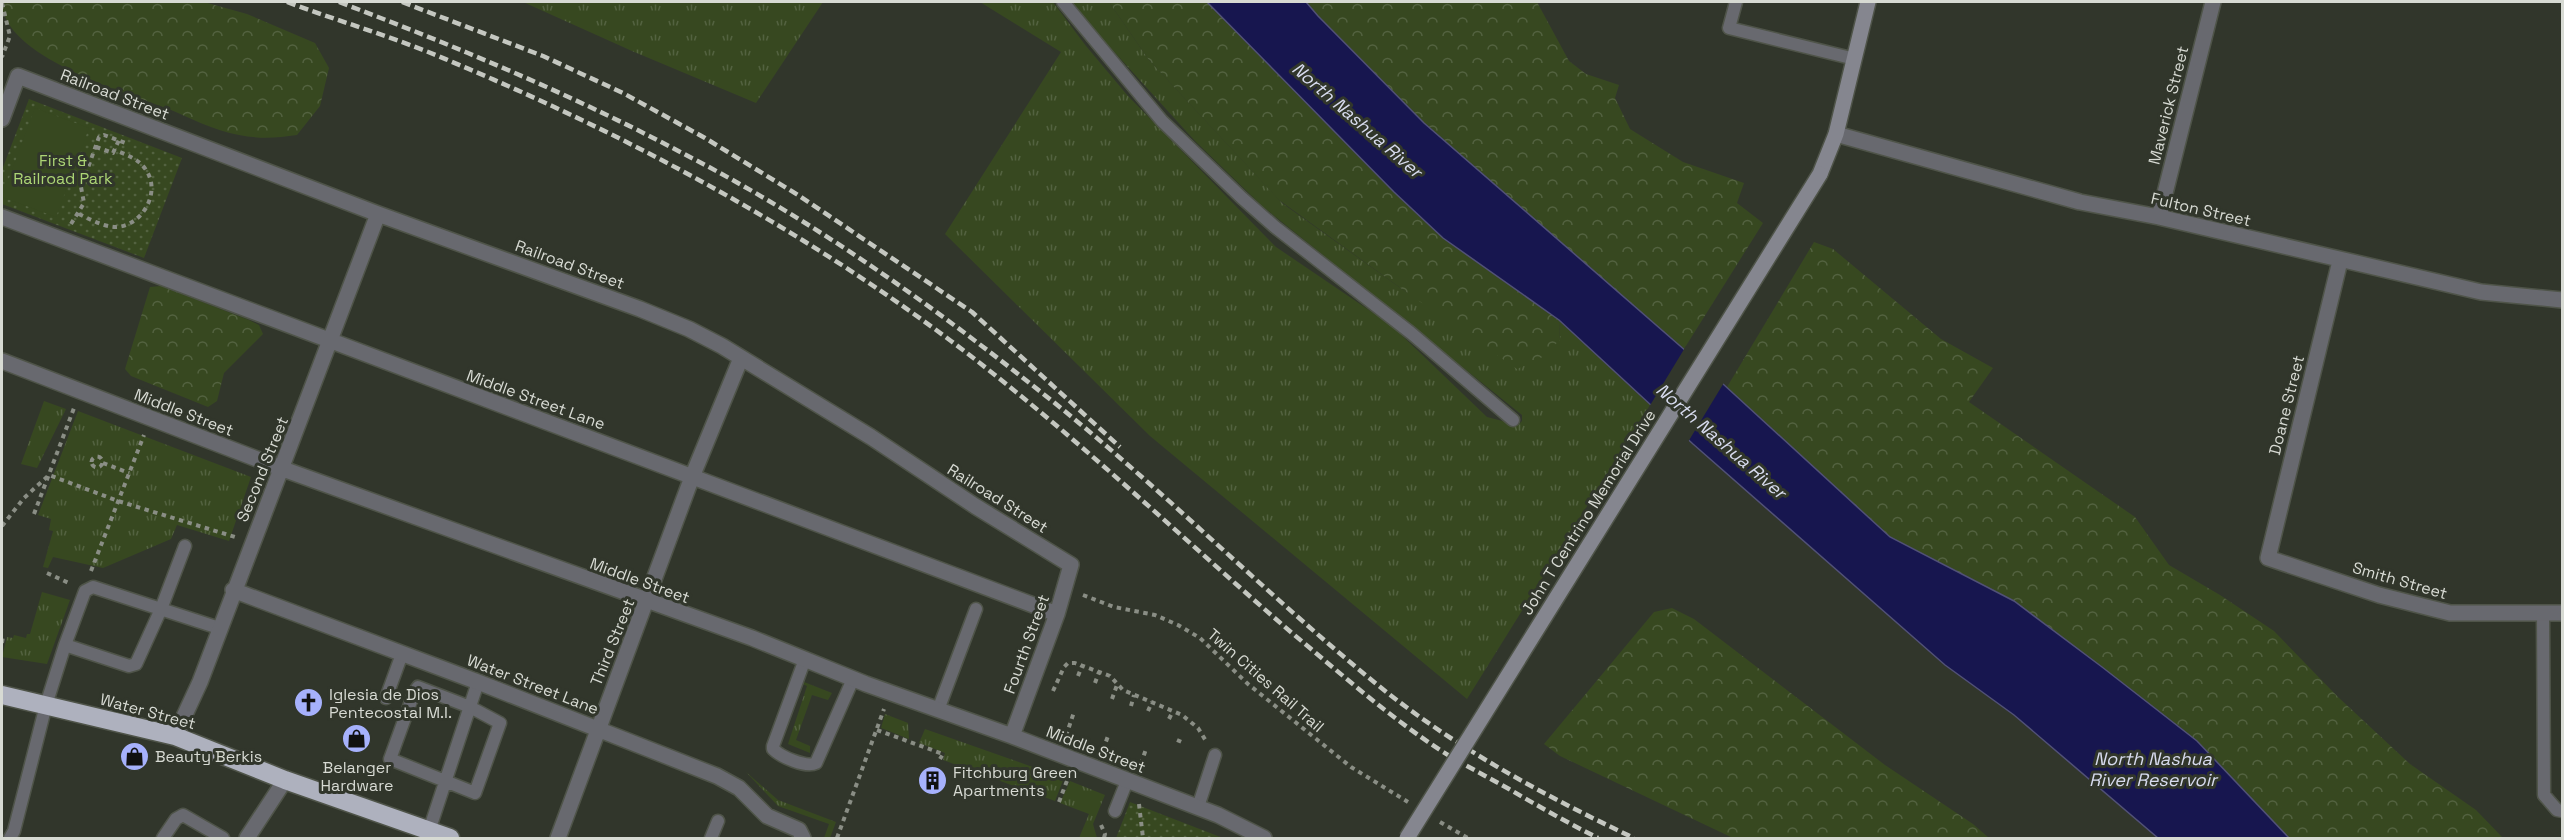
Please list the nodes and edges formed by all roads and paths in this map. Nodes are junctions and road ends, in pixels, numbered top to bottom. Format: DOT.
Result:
graph roads {
  1 [pos="1063,2"];
  2 [pos="1736,2"];
  3 [pos="1868,2"];
  4 [pos="2212,2"];
  5 [pos="2,3"];
  6 [pos="2,57"];
  7 [pos="1855,58"];
  8 [pos="2,120"];
  9 [pos="1836,135"];
  10 [pos="119,140"];
  11 [pos="128,144"];
  12 [pos="96,147"];
  13 [pos="115,150"];
  14 [pos="79,214"];
  15 [pos="378,214"];
  16 [pos="2,217"];
  17 [pos="2159,218"];
  18 [pos="64,241"];
  19 [pos="2340,261"];
  20 [pos="2562,300"];
  21 [pos="330,342"];
  22 [pos="741,358"];
  23 [pos="2,361"];
  24 [pos="76,404"];
  25 [pos="1513,420"];
  26 [pos="145,431"];
  27 [pos="102,463"];
  28 [pos="282,469"];
  29 [pos="129,473"];
  30 [pos="49,475"];
  31 [pos="692,477"];
  32 [pos="118,501"];
  33 [pos="34,514"];
  34 [pos="2,526"];
  35 [pos="235,537"];
  36 [pos="185,546"];
  37 [pos="2268,558"];
  38 [pos="1071,565"];
  39 [pos="47,573"];
  40 [pos="1066,588"];
  41 [pos="233,590"];
  42 [pos="85,591"];
  43 [pos="647,602"];
  44 [pos="161,609"];
  45 [pos="976,609"];
  46 [pos="2543,613"];
  47 [pos="2562,613"];
  48 [pos="1058,614"];
  49 [pos="219,628"];
  50 [pos="3,636"];
  51 [pos="2,643"];
  52 [pos="65,645"];
  53 [pos="402,654"];
  54 [pos="805,659"];
  55 [pos="1083,666"];
  56 [pos="1100,672"];
  57 [pos="1078,676"];
  58 [pos="853,679"];
  59 [pos="478,682"];
  60 [pos="1095,683"];
  61 [pos="1117,684"];
  62 [pos="1053,691"];
  63 [pos="2,695"];
  64 [pos="1134,695"];
  65 [pos="386,698"];
  66 [pos="1112,699"];
  67 [pos="1152,702"];
  68 [pos="46,705"];
  69 [pos="1131,706"];
  70 [pos="470,707"];
  71 [pos="885,709"];
  72 [pos="938,710"];
  73 [pos="1148,711"];
  74 [pos="1173,711"];
  75 [pos="1074,712"];
  76 [pos="1169,719"];
  77 [pos="597,728"];
  78 [pos="877,730"];
  79 [pos="175,736"];
  80 [pos="1012,736"];
  81 [pos="1066,736"];
  82 [pos="1108,736"];
  83 [pos="1178,740"];
  84 [pos="1184,743"];
  85 [pos="1146,749"];
  86 [pos="1103,750"];
  87 [pos="1215,755"];
  88 [pos="940,759"];
  89 [pos="1141,764"];
  90 [pos="1068,777"];
  91 [pos="285,780"];
  92 [pos="1127,781"];
  93 [pos="446,782"];
  94 [pos="1059,802"];
  95 [pos="1138,804"];
  96 [pos="1412,804"];
  97 [pos="1197,807"];
  98 [pos="1116,811"];
  99 [pos="2562,811"];
  100 [pos="1431,817"];
  101 [pos="718,821"];
  102 [pos="428,835"];
  103 [pos="10,838"];
  104 [pos="163,838"];
  105 [pos="223,838"];
  106 [pos="247,838"];
  107 [pos="450,838"];
  108 [pos="558,838"];
  109 [pos="711,838"];
  110 [pos="802,838"];
  111 [pos="837,838"];
  112 [pos="1143,838"];
  113 [pos="1264,838"];
  114 [pos="1407,838"];
  115 [pos="1468,838"];
  1 -- 25 [label="lane"];
  2 -- 7 [label="lane"];
  3 -- 7 [label="street, John T Centrino Memorial Drive"];
  4 -- 17 [label="street, Maverick Street"];
  5 -- 6 [label="path"];
  7 -- 9 [label="street, John T Centrino Memorial Drive"];
  8 -- 15 [label="street, Railroad Street"];
  9 -- 17 [label="street, Fulton Street"];
  9 -- 114 [label="street, John T Centrino Memorial Drive, bridge"];
  10 -- 11 [label="path"];
  10 -- 12 [label="path"];
  10 -- 13 [label="path"];
  12 -- 13 [label="path"];
  12 -- 14 [label="path"];
  13 -- 14 [label="path"];
  14 -- 18 [label="path"];
  15 -- 21 [label="street, Second Street"];
  15 -- 22 [label="street, Railroad Street"];
  16 -- 18 [label="street, Middle Street Lane"];
  17 -- 19 [label="street, Fulton Street"];
  18 -- 21 [label="street, Middle Street Lane"];
  19 -- 20 [label="street, Fulton Street"];
  19 -- 37 [label="street, Doane Street"];
  21 -- 28 [label="street, Second Street"];
  21 -- 31 [label="street, Middle Street Lane"];
  22 -- 31 [label="street, Third Street"];
  22 -- 38 [label="street, Railroad Street"];
  23 -- 28 [label="street, Middle Street"];
  24 -- 30 [label="path"];
  26 -- 29 [label="path"];
  27 -- 29 [label="path"];
  28 -- 41 [label="street, Second Street"];
  28 -- 43 [label="street, Middle Street"];
  29 -- 32 [label="path"];
  30 -- 32 [label="path"];
  30 -- 33 [label="path"];
  30 -- 34 [label="path"];
  31 -- 43 [label="street, Third Street"];
  31 -- 48 [label="street, Middle Street Lane"];
  32 -- 35 [label="path"];
  32 -- 42 [label="path"];
  36 -- 44 [label="lane"];
  37 -- 46 [label="street, Smith Street"];
  38 -- 40 [label="street, Fourth Street"];
  39 -- 42 [label="path"];
  40 -- 48 [label="street, Fourth Street"];
  40 -- 96 [label="path, Twin Cities Rail Trail"];
  41 -- 49 [label="street, Second Street"];
  41 -- 53 [label="street, Water Street Lane"];
  42 -- 44 [label="lane"];
  42 -- 52 [label="lane"];
  43 -- 54 [label="street, Middle Street"];
  43 -- 77 [label="street, Third Street"];
  44 -- 49 [label="lane"];
  44 -- 52 [label="lane"];
  45 -- 72 [label="lane"];
  46 -- 47 [label="street, Smith Street"];
  46 -- 99 [label="lane"];
  48 -- 80 [label="street, Fourth Street"];
  49 -- 79 [label="street, Second Street"];
  50 -- 51 [label="path"];
  52 -- 68 [label="lane"];
  53 -- 59 [label="street, Water Street Lane"];
  53 -- 65 [label="lane"];
  54 -- 58 [label="street, Middle Street"];
  54 -- 58 [label="lane"];
  55 -- 56 [label="path"];
  55 -- 57 [label="path"];
  55 -- 62 [label="path"];
  56 -- 60 [label="path"];
  56 -- 61 [label="path"];
  58 -- 72 [label="street, Middle Street"];
  59 -- 70 [label="lane"];
  59 -- 77 [label="street, Water Street Lane"];
  61 -- 64 [label="path"];
  61 -- 66 [label="path"];
  63 -- 68 [label="highway, Water Street"];
  64 -- 67 [label="path"];
  64 -- 69 [label="path"];
  67 -- 73 [label="path"];
  67 -- 74 [label="path"];
  68 -- 79 [label="highway, Water Street"];
  68 -- 103 [label="lane"];
  70 -- 93 [label="lane"];
  70 -- 93 [label="lane"];
  70 -- 93 [label="lane"];
  71 -- 78 [label="path"];
  72 -- 80 [label="street, Middle Street"];
  74 -- 76 [label="path"];
  74 -- 87 [label="path"];
  75 -- 81 [label="path"];
  77 -- 108 [label="street, Third Street"];
  77 -- 110 [label="street, Water Street Lane"];
  78 -- 88 [label="path"];
  78 -- 111 [label="path"];
  79 -- 91 [label="highway, Water Street"];
  80 -- 92 [label="street, Middle Street"];
  82 -- 86 [label="path"];
  83 -- 84 [label="path"];
  85 -- 89 [label="path"];
  87 -- 97 [label="lane"];
  90 -- 94 [label="path"];
  91 -- 102 [label="highway, Water Street"];
  91 -- 106 [label="street"];
  92 -- 97 [label="street, Middle Street"];
  92 -- 98 [label="lane"];
  93 -- 102 [label="lane"];
  95 -- 112 [label="path"];
  97 -- 113 [label="street, Middle Street"];
  100 -- 115 [label="path"];
  101 -- 109 [label="lane"];
  102 -- 107 [label="highway, Water Street"];
  104 -- 105 [label="lane"];
}
